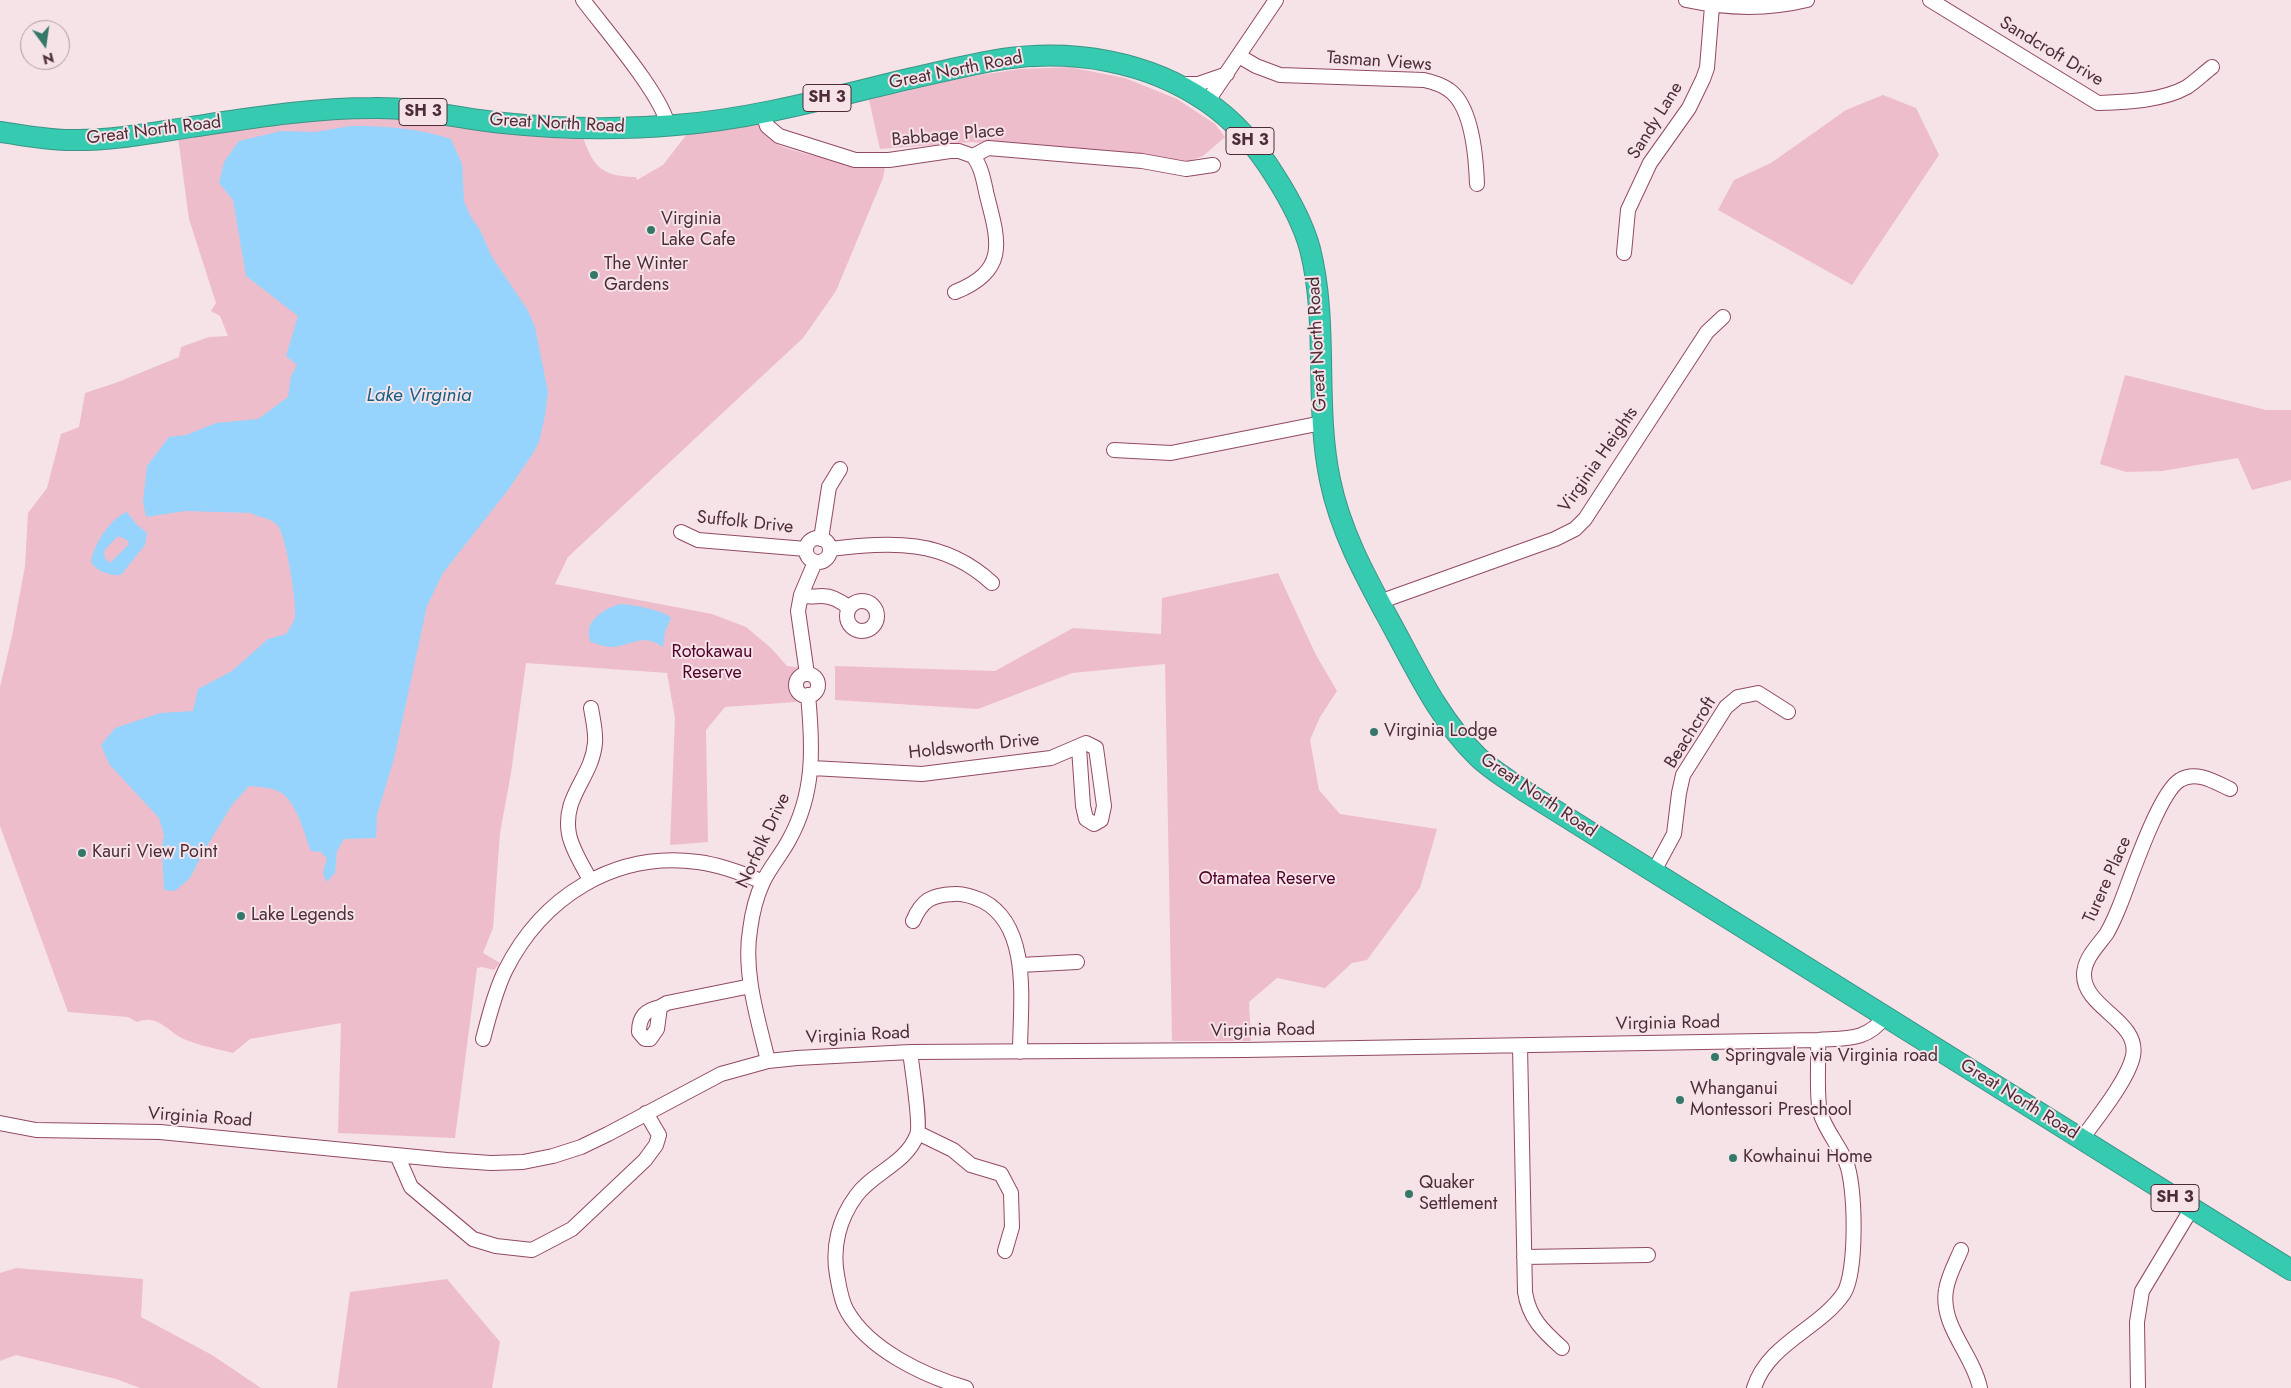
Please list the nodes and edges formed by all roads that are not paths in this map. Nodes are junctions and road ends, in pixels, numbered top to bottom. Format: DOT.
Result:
graph roads {
  1 [pos="583,0"];
  2 [pos="1276,0"];
  3 [pos="1686,0"];
  4 [pos="1807,0"];
  5 [pos="1930,0"];
  6 [pos="1712,6"];
  7 [pos="1240,56"];
  8 [pos="2212,67"];
  9 [pos="1228,73"];
  10 [pos="1177,84"];
  11 [pos="1207,102"];
  12 [pos="763,112"];
  13 [pos="668,126"];
  14 [pos="0,132"];
  15 [pos="973,156"];
  16 [pos="1213,165"];
  17 [pos="1477,184"];
  18 [pos="1624,253"];
  19 [pos="955,292"];
  20 [pos="1723,317"];
  21 [pos="1322,423"];
  22 [pos="1114,450"];
  23 [pos="840,469"];
  24 [pos="681,532"];
  25 [pos="826,544"];
  26 [pos="806,549"];
  27 [pos="815,562"];
  28 [pos="992,583"];
  29 [pos="802,595"];
  30 [pos="1379,602"];
  31 [pos="849,608"];
  32 [pos="591,708"];
  33 [pos="1788,712"];
  34 [pos="1079,754"];
  35 [pos="812,768"];
  36 [pos="2230,789"];
  37 [pos="1654,871"];
  38 [pos="590,880"];
  39 [pos="763,882"];
  40 [pos="913,921"];
  41 [pos="1077,962"];
  42 [pos="1020,966"];
  43 [pos="751,986"];
  44 [pos="660,1007"];
  45 [pos="1885,1016"];
  46 [pos="483,1039"];
  47 [pos="1818,1040"];
  48 [pos="1520,1046"];
  49 [pos="910,1052"];
  50 [pos="1020,1052"];
  51 [pos="768,1061"];
  52 [pos="646,1113"];
  53 [pos="0,1123"];
  54 [pos="918,1133"];
  55 [pos="2081,1140"];
  56 [pos="397,1154"];
  57 [pos="2192,1208"];
  58 [pos="1961,1250"];
  59 [pos="1005,1251"];
  60 [pos="1648,1254"];
  61 [pos="1524,1257"];
  62 [pos="2291,1270"];
  63 [pos="1562,1348"];
  64 [pos="966,1388"];
  65 [pos="1754,1388"];
  66 [pos="1980,1388"];
  67 [pos="2138,1388"];
  1 -- 13 [label="street"];
  2 -- 7 [label="street"];
  3 -- 6 [label="street"];
  4 -- 6 [label="street"];
  5 -- 8 [label="street, Sandcroft Drive"];
  6 -- 18 [label="street, Sandy Lane"];
  7 -- 9 [label="street"];
  7 -- 17 [label="street, Tasman Views"];
  9 -- 10 [label="street"];
  9 -- 11 [label="street"];
  10 -- 11 [label="highway, Great North Road / SH 3"];
  10 -- 12 [label="highway, Great North Road / SH 3"];
  11 -- 21 [label="highway, Great North Road / SH 3"];
  12 -- 13 [label="highway, Great North Road / SH 3"];
  12 -- 15 [label="street, Babbage Place"];
  13 -- 14 [label="highway, Great North Road / SH 3"];
  15 -- 16 [label="street, Babbage Place"];
  15 -- 19 [label="street"];
  20 -- 30 [label="street, Virginia Heights"];
  21 -- 22 [label="street"];
  21 -- 30 [label="highway, Great North Road / SH 3"];
  23 -- 25 [label="street"];
  24 -- 26 [label="street, Suffolk Drive"];
  25 -- 26 [label="street"];
  25 -- 27 [label="street"];
  25 -- 28 [label="street"];
  26 -- 27 [label="street"];
  27 -- 29 [label="street, Norfolk Drive"];
  29 -- 31 [label="street"];
  29 -- 35 [label="street, Norfolk Drive"];
  30 -- 37 [label="highway, Great North Road / SH 3"];
  32 -- 38 [label="street"];
  33 -- 37 [label="street, Beachcroft"];
  34 -- 34 [label="street"];
  34 -- 35 [label="street, Holdsworth Drive"];
  35 -- 39 [label="street, Norfolk Drive"];
  36 -- 55 [label="street, Turere Place"];
  37 -- 45 [label="highway, Great North Road / SH 3"];
  38 -- 39 [label="street"];
  38 -- 46 [label="street"];
  39 -- 43 [label="street, Norfolk Drive"];
  40 -- 42 [label="street"];
  41 -- 42 [label="street"];
  42 -- 50 [label="street"];
  43 -- 44 [label="street"];
  43 -- 51 [label="street, Norfolk Drive"];
  45 -- 47 [label="street, Virginia Road"];
  45 -- 55 [label="highway, Great North Road / SH 3"];
  47 -- 48 [label="street, Virginia Road"];
  47 -- 65 [label="street"];
  48 -- 50 [label="street, Virginia Road"];
  48 -- 61 [label="street"];
  49 -- 50 [label="street, Virginia Road"];
  49 -- 51 [label="street, Virginia Road"];
  49 -- 54 [label="street"];
  51 -- 52 [label="street, Virginia Road"];
  52 -- 56 [label="street, Virginia Road"];
  52 -- 56 [label="street"];
  53 -- 56 [label="street, Virginia Road"];
  54 -- 59 [label="street"];
  54 -- 64 [label="street"];
  55 -- 57 [label="highway, Great North Road / SH 3"];
  57 -- 62 [label="highway, Great North Road / SH 3"];
  57 -- 67 [label="street"];
  58 -- 66 [label="street"];
  60 -- 61 [label="street"];
  61 -- 63 [label="street"];
}
